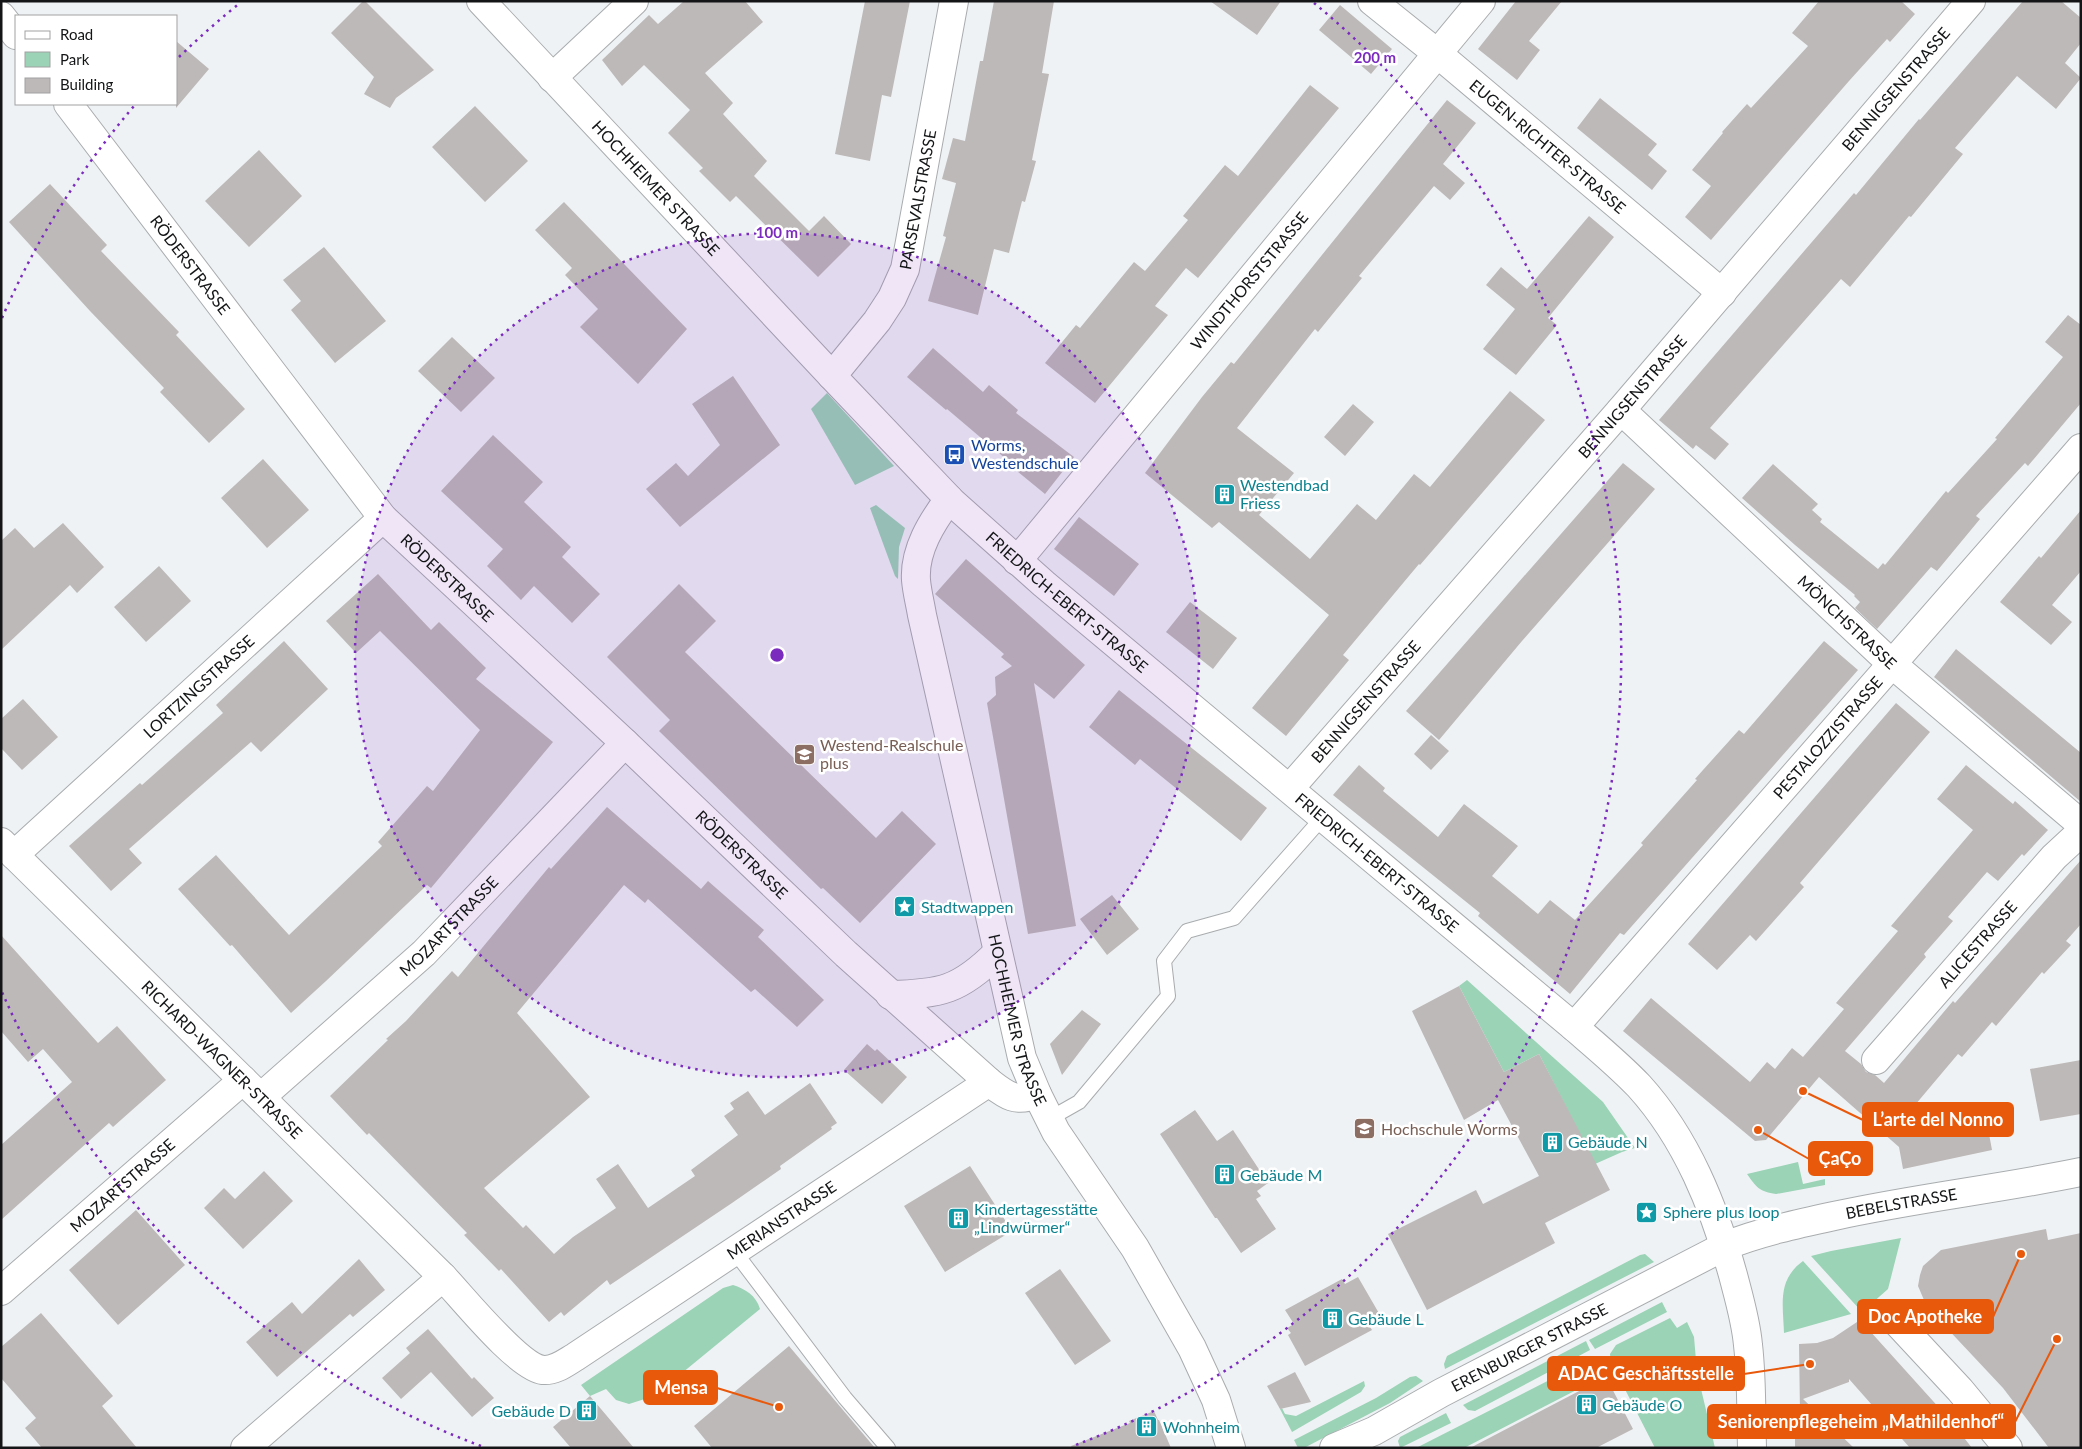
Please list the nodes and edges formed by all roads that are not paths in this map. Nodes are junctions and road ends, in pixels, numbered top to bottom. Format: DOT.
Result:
graph roads {
  1 [pos="481,1"];
  2 [pos="634,1"];
  3 [pos="954,1"];
  4 [pos="1372,1"];
  5 [pos="1481,1"];
  6 [pos="1971,1"];
  7 [pos="1,16"];
  8 [pos="15,34"];
  9 [pos="1438,54"];
  10 [pos="552,78"];
  11 [pos="69,105"];
  12 [pos="1722,293"];
  13 [pos="832,376"];
  14 [pos="1621,410"];
  15 [pos="2081,448"];
  16 [pos="949,499"];
  17 [pos="383,518"];
  18 [pos="1017,562"];
  19 [pos="1892,664"];
  20 [pos="625,743"];
  21 [pos="1290,788"];
  22 [pos="1324,816"];
  23 [pos="2081,824"];
  24 [pos="2081,832"];
  25 [pos="8,848"];
  26 [pos="997,952"];
  27 [pos="890,995"];
  28 [pos="1574,1027"];
  29 [pos="1876,1060"];
  30 [pos="989,1082"];
  31 [pos="252,1088"];
  32 [pos="1036,1094"];
  33 [pos="1049,1119"];
  34 [pos="2081,1172"];
  35 [pos="1725,1246"];
  36 [pos="735,1252"];
  37 [pos="443,1277"];
  38 [pos="1,1291"];
  39 [pos="1893,1318"];
  40 [pos="575,1357"];
  41 [pos="245,1448"];
  42 [pos="888,1448"];
  43 [pos="1231,1448"];
  44 [pos="1334,1448"];
  45 [pos="1752,1448"];
  46 [pos="2008,1448"];
  1 -- 10 [label="street, HOCHHEIMER STRASSE"];
  2 -- 10 [label="street"];
  3 -- 13 [label="street, PARSEVALSTRASSE"];
  4 -- 9 [label="street, EUGEN-RICHTER-STRASSE"];
  5 -- 9 [label="street, WINDTHORSTSTRASSE"];
  6 -- 12 [label="street, BENNIGSENSTRASSE"];
  7 -- 8 [label="street"];
  9 -- 12 [label="street, EUGEN-RICHTER-STRASSE"];
  9 -- 18 [label="street, WINDTHORSTSTRASSE"];
  10 -- 13 [label="street, HOCHHEIMER STRASSE"];
  11 -- 17 [label="street, RÖDERSTRASSE"];
  12 -- 14 [label="street, BENNIGSENSTRASSE"];
  13 -- 16 [label="street, FRIEDRICH-EBERT-STRASSE"];
  14 -- 19 [label="street, MÖNCHSTRASSE"];
  14 -- 21 [label="street, BENNIGSENSTRASSE"];
  15 -- 19 [label="street, PESTALOZZISTRASSE"];
  16 -- 18 [label="street, FRIEDRICH-EBERT-STRASSE"];
  16 -- 26 [label="street, HOCHHEIMER STRASSE"];
  17 -- 20 [label="street, RÖDERSTRASSE"];
  17 -- 25 [label="street, LORTZINGSTRASSE"];
  18 -- 21 [label="street, FRIEDRICH-EBERT-STRASSE"];
  19 -- 23 [label="street, MÖNCHSTRASSE"];
  19 -- 28 [label="street, PESTALOZZISTRASSE"];
  20 -- 27 [label="street, RÖDERSTRASSE"];
  20 -- 31 [label="street, MOZARTSTRASSE"];
  21 -- 22 [label="street, FRIEDRICH-EBERT-STRASSE"];
  22 -- 28 [label="street, FRIEDRICH-EBERT-STRASSE"];
  22 -- 33 [label="lane"];
  24 -- 29 [label="street, ALICESTRASSE"];
  25 -- 31 [label="street, RICHARD-WAGNER-STRASSE"];
  26 -- 27 [label="street"];
  26 -- 32 [label="street, HOCHHEIMER STRASSE"];
  27 -- 30 [label="street, RÖDERSTRASSE"];
  28 -- 35 [label="street, FRIEDRICH-EBERT-STRASSE"];
  30 -- 32 [label="street, RÖDERSTRASSE"];
  30 -- 36 [label="street, MERIANSTRASSE"];
  31 -- 37 [label="street, RICHARD-WAGNER-STRASSE"];
  31 -- 38 [label="street, MOZARTSTRASSE"];
  32 -- 33 [label="street, HOCHHEIMER STRASSE"];
  33 -- 43 [label="street, HOCHHEIMER STRASSE"];
  34 -- 35 [label="street, BEBELSTRASSE"];
  35 -- 44 [label="street, ERENBURGER STRASSE"];
  35 -- 45 [label="street, FRIEDRICH-EBERT-STRASSE"];
  36 -- 40 [label="street, MERIANSTRASSE"];
  36 -- 42 [label="lane"];
  37 -- 40 [label="street, RICHARD-WAGNER-STRASSE"];
  37 -- 41 [label="street"];
  39 -- 46 [label="street"];
}
